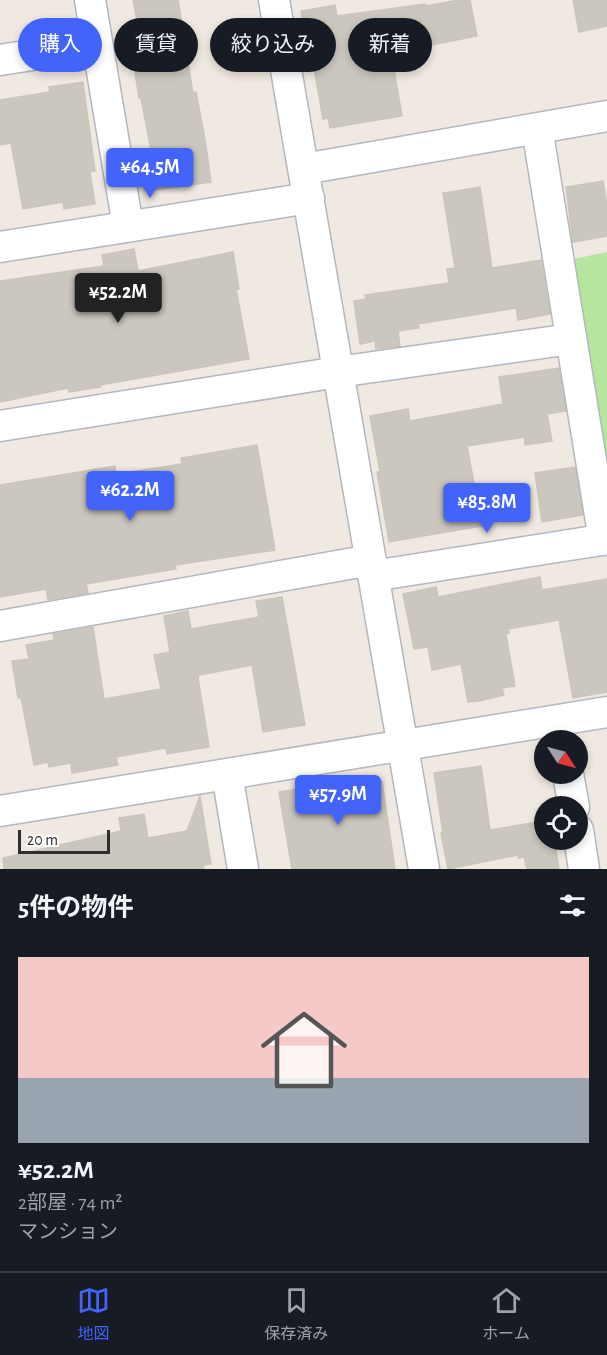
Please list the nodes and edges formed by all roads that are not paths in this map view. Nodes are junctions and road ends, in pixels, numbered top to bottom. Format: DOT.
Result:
graph roads {
  1 [pos="90,0"];
  2 [pos="274,0"];
  3 [pos="93,18"];
  4 [pos="18,57"];
  5 [pos="0,60"];
  6 [pos="102,72"];
  7 [pos="607,116"];
  8 [pos="537,128"];
  9 [pos="303,169"];
  10 [pos="309,198"];
  11 [pos="128,226"];
  12 [pos="0,247"];
  13 [pos="571,339"];
  14 [pos="338,372"];
  15 [pos="0,426"];
  16 [pos="606,540"];
  17 [pos="372,568"];
  18 [pos="0,626"];
  19 [pos="607,712"];
  20 [pos="561,730"];
  21 [pos="534,733"];
  22 [pos="403,746"];
  23 [pos="227,774"];
  24 [pos="1,802"];
  25 [pos="581,850"];
  26 [pos="243,869"];
  27 [pos="424,869"];
  28 [pos="584,869"];
  1 -- 3 [label="street"];
  2 -- 9 [label="street"];
  4 -- 5 [label="street"];
  6 -- 11 [label="street"];
  7 -- 8 [label="street"];
  8 -- 9 [label="street"];
  8 -- 13 [label="street"];
  9 -- 10 [label="street"];
  10 -- 11 [label="street"];
  10 -- 14 [label="street"];
  11 -- 12 [label="street"];
  13 -- 14 [label="street"];
  13 -- 16 [label="street"];
  14 -- 15 [label="street"];
  14 -- 17 [label="street"];
  16 -- 17 [label="street"];
  17 -- 18 [label="street"];
  17 -- 22 [label="street"];
  19 -- 20 [label="street"];
  21 -- 22 [label="street"];
  22 -- 23 [label="street"];
  22 -- 27 [label="street"];
  23 -- 24 [label="street"];
  23 -- 26 [label="street"];
  25 -- 28 [label="street"];
}
